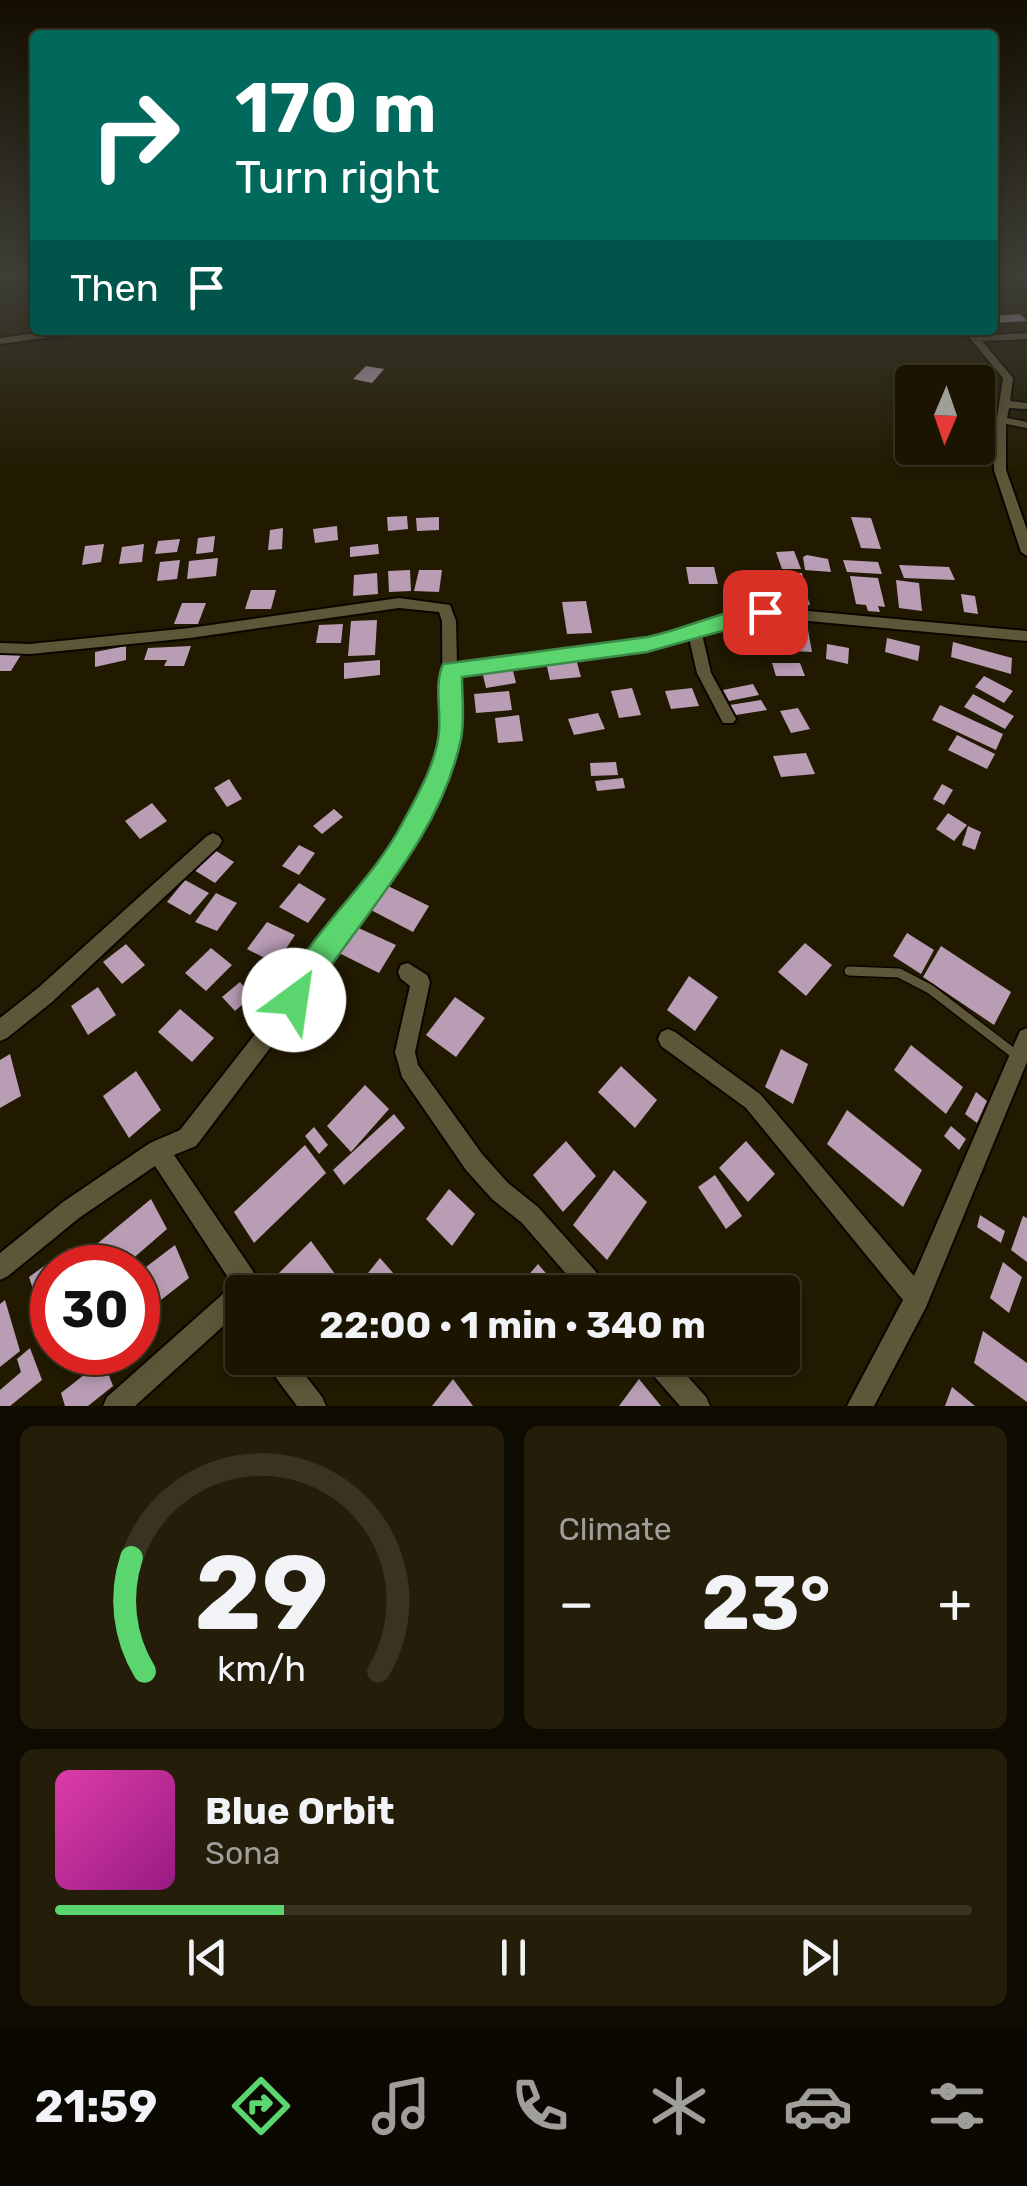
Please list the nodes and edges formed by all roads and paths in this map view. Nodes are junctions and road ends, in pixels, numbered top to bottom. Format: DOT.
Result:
graph roads {
  1 [pos="978,343"];
  2 [pos="1008,378"];
  3 [pos="1027,380"];
  4 [pos="1004,404"];
  5 [pos="1027,406"];
  6 [pos="1001,420"];
  7 [pos="1027,426"];
  8 [pos="1027,552"];
  9 [pos="695,633"];
  10 [pos="1027,636"];
  11 [pos="0,648"];
  12 [pos="450,670"];
  13 [pos="728,719"];
  14 [pos="213,841"];
  15 [pos="848,971"];
  16 [pos="408,972"];
  17 [pos="0,1030"];
  18 [pos="668,1039"];
  19 [pos="1023,1048"];
  20 [pos="158,1151"];
  21 [pos="0,1268"];
  22 [pos="237,1275"];
  23 [pos="583,1275"];
  24 [pos="917,1298"];
  25 [pos="225,1310"];
  26 [pos="290,1375"];
  27 [pos="670,1375"];
  28 [pos="116,1406"];
  29 [pos="313,1406"];
  30 [pos="697,1406"];
  31 [pos="860,1406"];
  1 -- 2 [label="street"];
  2 -- 3 [label="street"];
  2 -- 4 [label="street"];
  4 -- 5 [label="street"];
  4 -- 6 [label="street"];
  6 -- 7 [label="street"];
  6 -- 8 [label="street"];
  9 -- 10 [label="street"];
  9 -- 12 [label="street"];
  9 -- 13 [label="street"];
  11 -- 12 [label="street"];
  12 -- 20 [label="street"];
  14 -- 17 [label="street"];
  15 -- 19 [label="lane"];
  16 -- 23 [label="street"];
  18 -- 24 [label="street"];
  19 -- 24 [label="street"];
  20 -- 21 [label="street"];
  20 -- 22 [label="street"];
  24 -- 31 [label="street"];
  25 -- 28 [label="street"];
  26 -- 29 [label="street"];
  27 -- 30 [label="street"];
}
